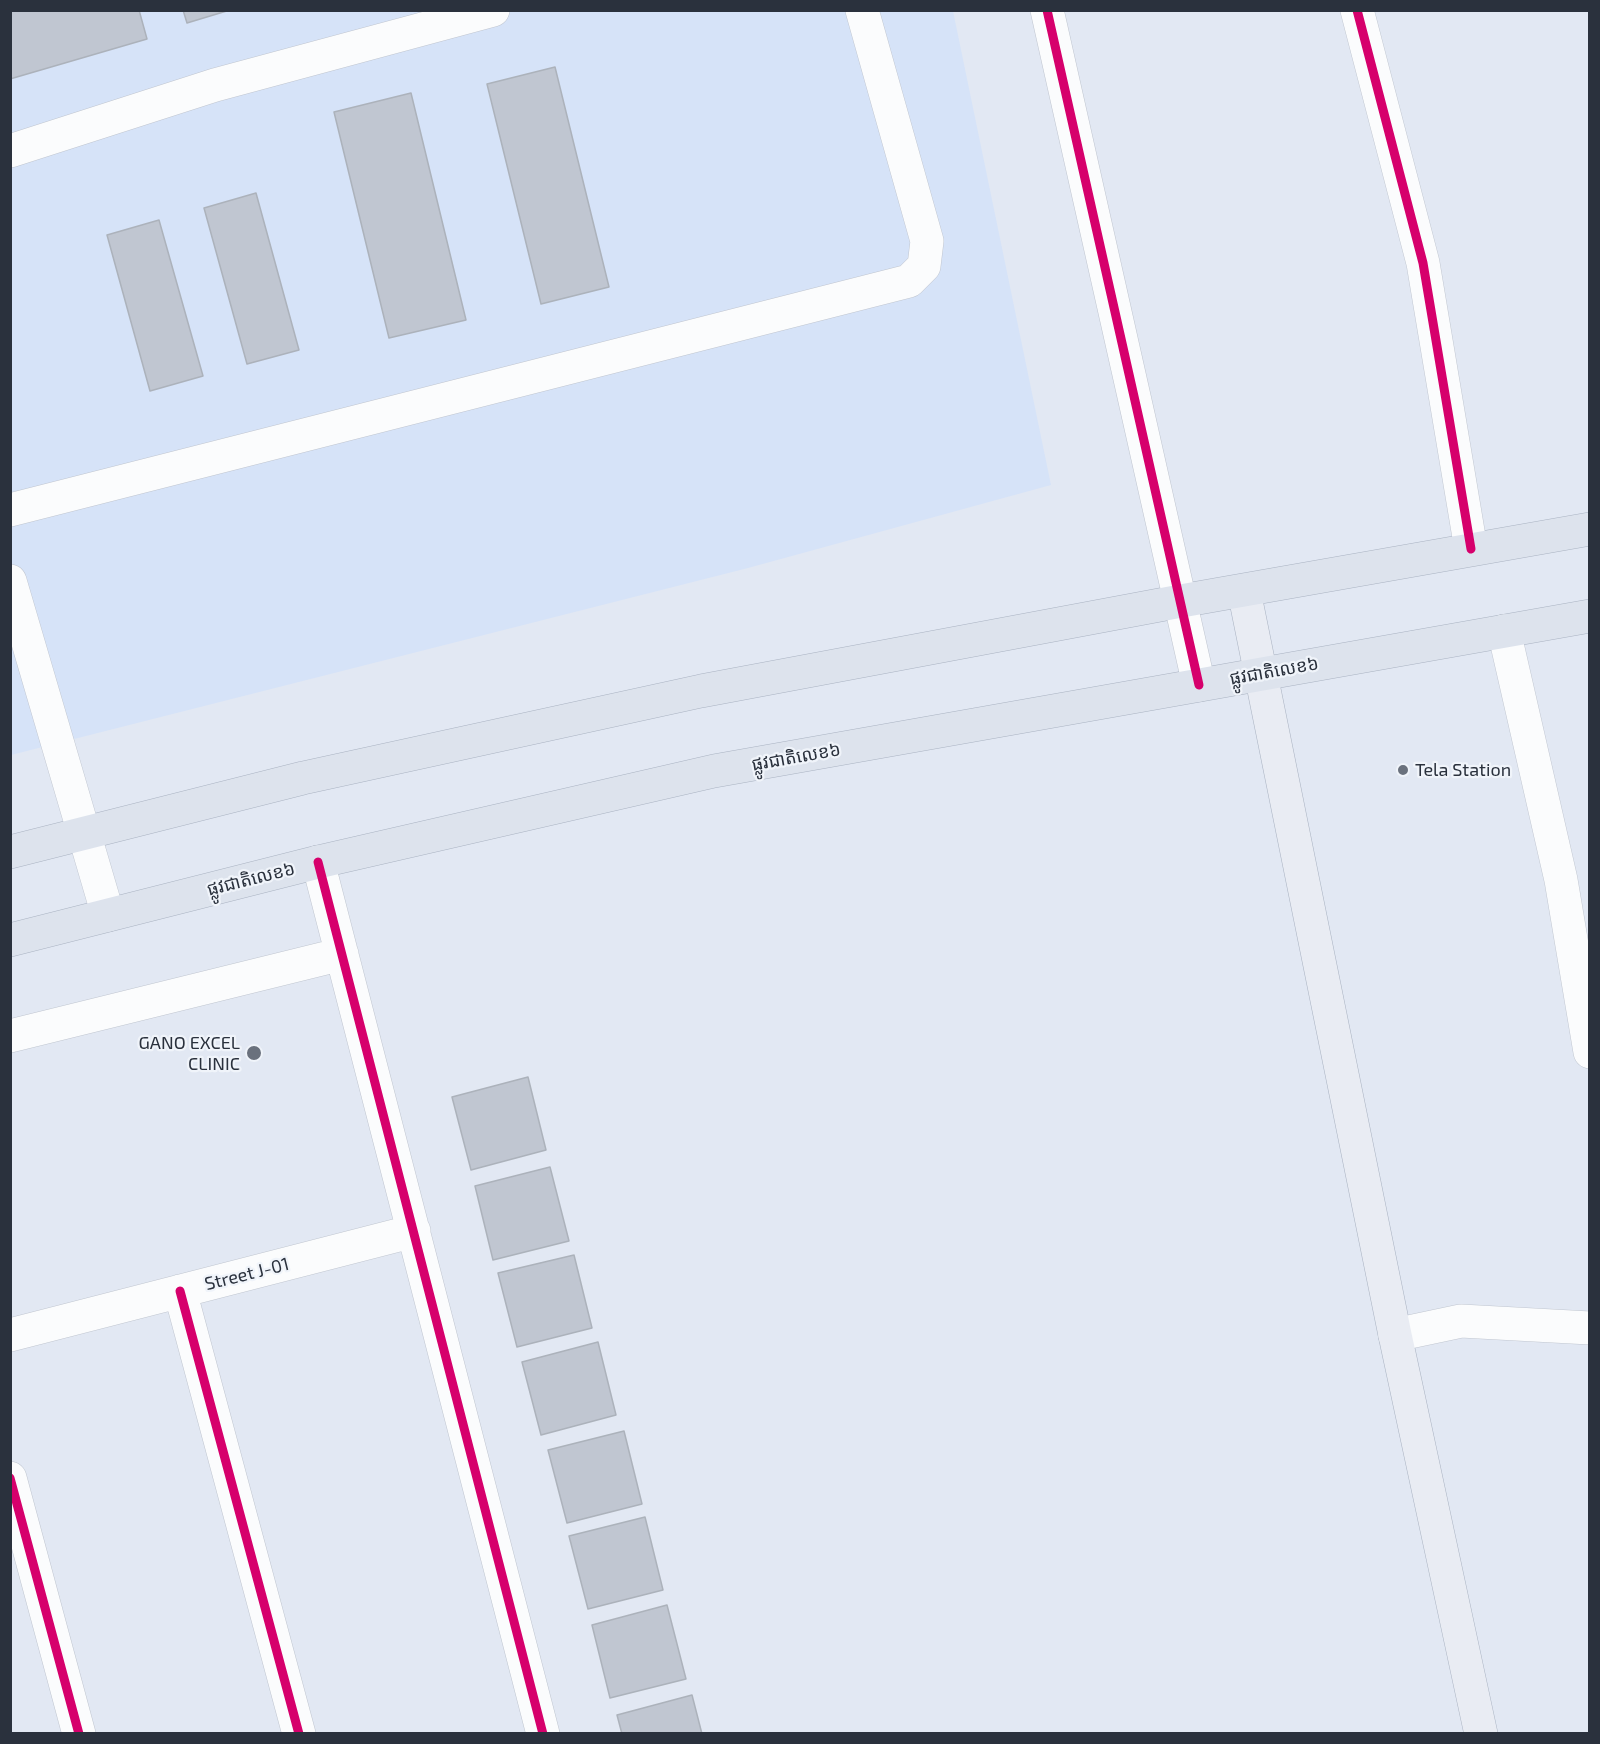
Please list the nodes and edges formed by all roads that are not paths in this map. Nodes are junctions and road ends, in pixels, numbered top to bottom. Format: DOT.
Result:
graph roads {
  1 [pos="493,10"];
  2 [pos="862,10"];
  3 [pos="1047,10"];
  4 [pos="1357,10"];
  5 [pos="10,151"];
  6 [pos="10,510"];
  7 [pos="1590,529"];
  8 [pos="1471,549"];
  9 [pos="10,581"];
  10 [pos="1244,591"];
  11 [pos="1181,601"];
  12 [pos="1590,616"];
  13 [pos="1504,631"];
  14 [pos="1261,674"];
  15 [pos="1199,685"];
  16 [pos="84,833"];
  17 [pos="10,852"];
  18 [pos="318,862"];
  19 [pos="108,915"];
  20 [pos="10,940"];
  21 [pos="342,954"];
  22 [pos="10,1036"];
  23 [pos="1590,1052"];
  24 [pos="414,1231"];
  25 [pos="180,1292"];
  26 [pos="1590,1328"];
  27 [pos="10,1335"];
  28 [pos="1395,1335"];
  29 [pos="10,1478"];
  30 [pos="79,1734"];
  31 [pos="299,1734"];
  32 [pos="543,1734"];
  33 [pos="1480,1734"];
  1 -- 5 [label="street"];
  2 -- 6 [label="street"];
  3 -- 11 [label="street"];
  4 -- 8 [label="street"];
  7 -- 8 [label="highway"];
  8 -- 10 [label="highway"];
  9 -- 16 [label="street"];
  10 -- 11 [label="highway"];
  10 -- 14 [label="main road"];
  11 -- 15 [label="street"];
  11 -- 16 [label="highway"];
  12 -- 13 [label="highway, ផ្លូវជាតិលេខ៦"];
  13 -- 14 [label="highway, ផ្លូវជាតិលេខ៦"];
  13 -- 23 [label="street"];
  14 -- 15 [label="highway, ផ្លូវជាតិលេខ៦"];
  14 -- 28 [label="main road"];
  15 -- 18 [label="highway, ផ្លូវជាតិលេខ៦"];
  16 -- 17 [label="highway"];
  16 -- 19 [label="street"];
  18 -- 19 [label="highway, ផ្លូវជាតិលេខ៦"];
  18 -- 21 [label="street"];
  19 -- 20 [label="highway, ផ្លូវជាតិលេខ៦"];
  21 -- 22 [label="street"];
  21 -- 24 [label="street"];
  24 -- 25 [label="street, Street J-01"];
  24 -- 32 [label="street"];
  25 -- 27 [label="street, Street J-01"];
  25 -- 31 [label="street"];
  26 -- 28 [label="street"];
  28 -- 33 [label="main road"];
  29 -- 30 [label="street"];
}
